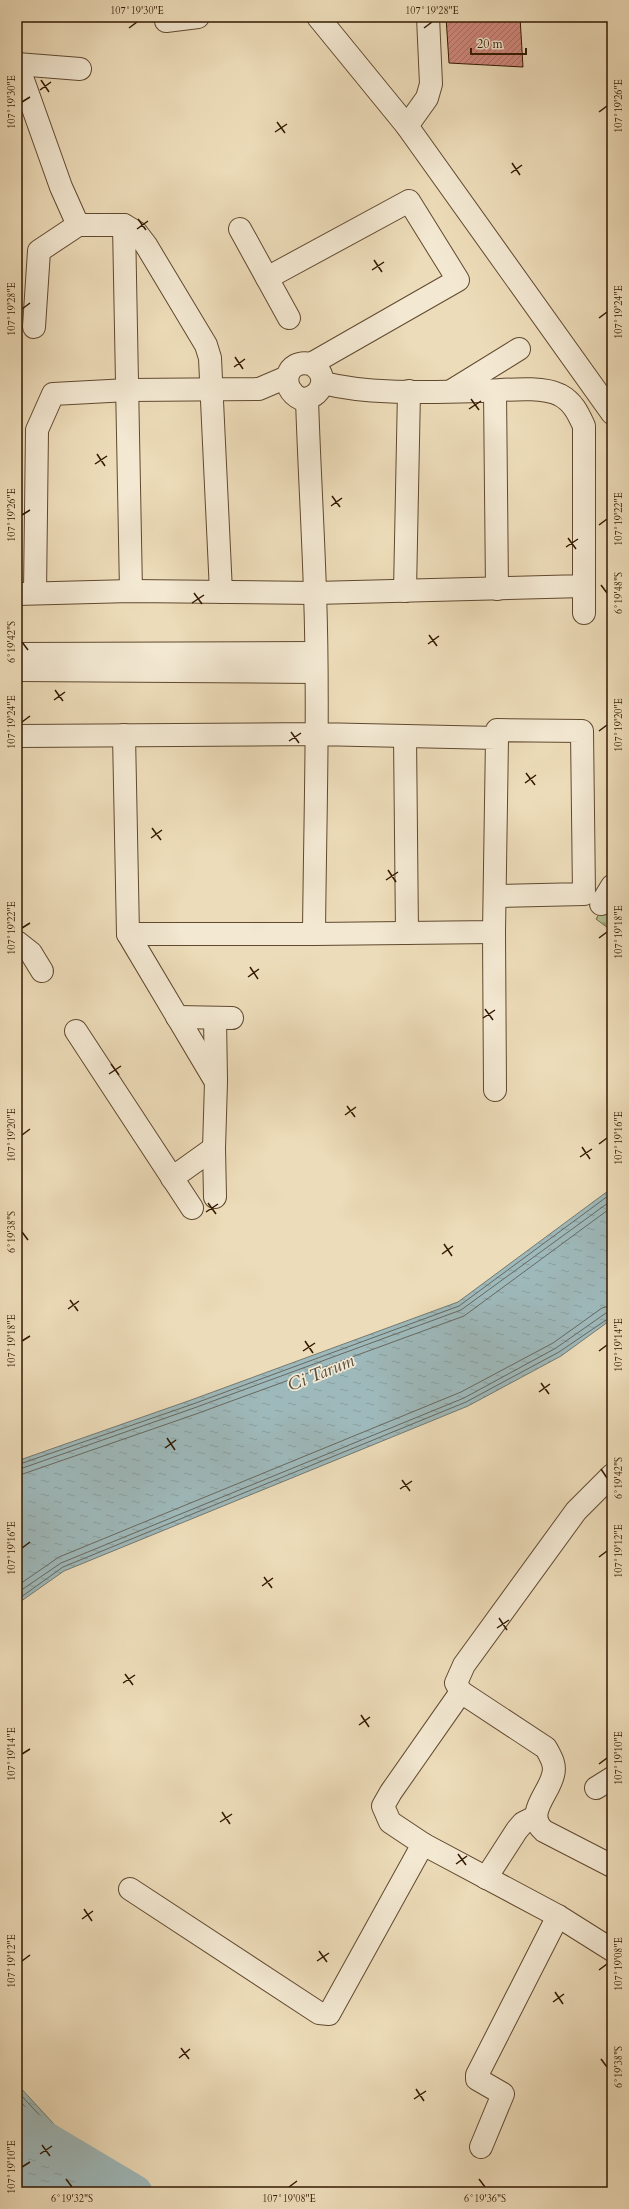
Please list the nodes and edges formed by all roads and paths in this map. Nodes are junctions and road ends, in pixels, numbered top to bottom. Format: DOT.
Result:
graph roads {
  1 [pos="198,17"];
  2 [pos="318,17"];
  3 [pos="428,17"];
  4 [pos="166,21"];
  5 [pos="80,69"];
  6 [pos="20,72"];
  7 [pos="406,126"];
  8 [pos="78,225"];
  9 [pos="124,225"];
  10 [pos="240,229"];
  11 [pos="267,278"];
  12 [pos="288,318"];
  13 [pos="34,327"];
  14 [pos="519,349"];
  15 [pos="311,364"];
  16 [pos="323,383"];
  17 [pos="295,389"];
  18 [pos="128,390"];
  19 [pos="212,390"];
  20 [pos="409,391"];
  21 [pos="494,391"];
  22 [pos="450,392"];
  23 [pos="612,413"];
  24 [pos="584,586"];
  25 [pos="498,589"];
  26 [pos="131,591"];
  27 [pos="405,591"];
  28 [pos="221,592"];
  29 [pos="315,593"];
  30 [pos="26,594"];
  31 [pos="584,613"];
  32 [pos="17,654"];
  33 [pos="316,663"];
  34 [pos="17,670"];
  35 [pos="315,734"];
  36 [pos="124,735"];
  37 [pos="17,736"];
  38 [pos="405,736"];
  39 [pos="497,738"];
  40 [pos="495,896"];
  41 [pos="494,932"];
  42 [pos="407,933"];
  43 [pos="128,934"];
  44 [pos="314,934"];
  45 [pos="17,942"];
  46 [pos="42,971"];
  47 [pos="178,1017"];
  48 [pos="76,1031"];
  49 [pos="216,1082"];
  50 [pos="495,1090"];
  51 [pos="214,1148"];
  52 [pos="172,1178"];
  53 [pos="215,1197"];
  54 [pos="192,1208"];
  55 [pos="612,1475"];
  56 [pos="461,1692"];
  57 [pos="535,1817"];
  58 [pos="424,1844"];
  59 [pos="612,1866"];
  60 [pos="486,1878"];
  61 [pos="130,1889"];
  62 [pos="558,1916"];
  63 [pos="612,1950"];
  64 [pos="481,2147"];
  1 -- 4 [label="street"];
  2 -- 7 [label="street"];
  3 -- 7 [label="street"];
  5 -- 6 [label="street"];
  6 -- 8 [label="street"];
  7 -- 23 [label="street"];
  8 -- 9 [label="street"];
  8 -- 13 [label="street"];
  9 -- 18 [label="street"];
  9 -- 19 [label="street"];
  10 -- 11 [label="street"];
  11 -- 12 [label="street"];
  11 -- 15 [label="street"];
  14 -- 22 [label="street"];
  15 -- 16 [label="street"];
  15 -- 17 [label="street"];
  16 -- 17 [label="street"];
  16 -- 20 [label="street"];
  17 -- 19 [label="street"];
  17 -- 29 [label="street"];
  18 -- 19 [label="street"];
  18 -- 26 [label="street"];
  18 -- 30 [label="street"];
  19 -- 28 [label="street"];
  20 -- 22 [label="street"];
  20 -- 27 [label="street"];
  21 -- 22 [label="street"];
  21 -- 24 [label="street"];
  21 -- 25 [label="street"];
  24 -- 25 [label="street"];
  24 -- 31 [label="street"];
  25 -- 27 [label="street"];
  26 -- 28 [label="street"];
  26 -- 30 [label="street"];
  27 -- 29 [label="street"];
  28 -- 29 [label="street"];
  29 -- 33 [label="street"];
  32 -- 33 [label="street"];
  33 -- 34 [label="street"];
  33 -- 35 [label="street"];
  35 -- 36 [label="street"];
  35 -- 38 [label="street"];
  35 -- 44 [label="street"];
  36 -- 37 [label="street"];
  36 -- 43 [label="street"];
  38 -- 39 [label="street"];
  38 -- 42 [label="street"];
  39 -- 40 [label="street"];
  39 -- 40 [label="street"];
  40 -- 41 [label="street"];
  41 -- 42 [label="street"];
  41 -- 50 [label="street"];
  42 -- 44 [label="street"];
  43 -- 44 [label="street"];
  43 -- 47 [label="street"];
  45 -- 46 [label="street"];
  47 -- 49 [label="street"];
  47 -- 49 [label="street"];
  48 -- 52 [label="street"];
  49 -- 51 [label="street"];
  51 -- 52 [label="street"];
  51 -- 53 [label="street"];
  52 -- 54 [label="street"];
  55 -- 56 [label="street"];
  56 -- 57 [label="street"];
  56 -- 58 [label="street"];
  57 -- 59 [label="street"];
  57 -- 60 [label="street"];
  58 -- 60 [label="street"];
  58 -- 61 [label="street"];
  60 -- 62 [label="street"];
  62 -- 63 [label="street"];
  62 -- 64 [label="street"];
}
